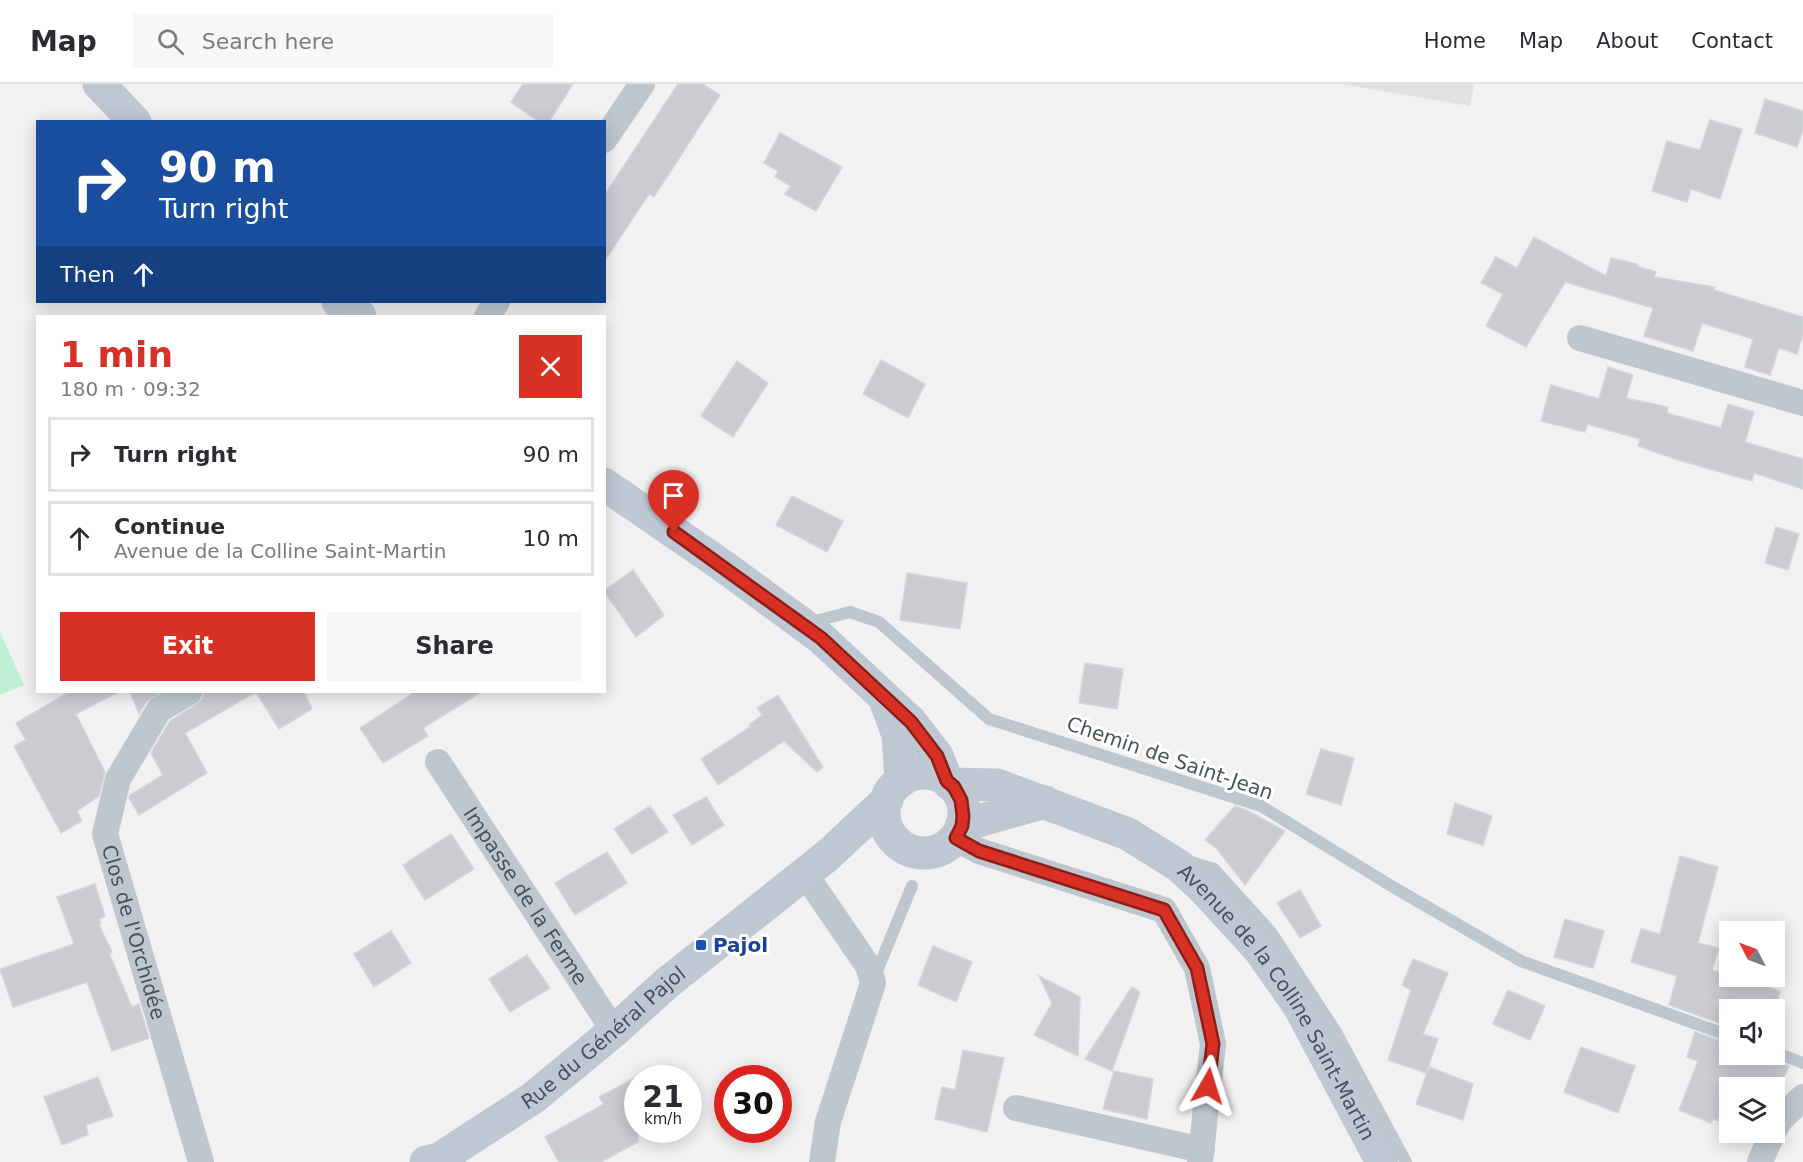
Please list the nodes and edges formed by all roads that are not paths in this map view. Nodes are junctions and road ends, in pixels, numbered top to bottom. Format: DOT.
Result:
graph roads {
  1 [pos="99,84"];
  2 [pos="642,84"];
  3 [pos="133,120"];
  4 [pos="606,137"];
  5 [pos="340,303"];
  6 [pos="358,315"];
  7 [pos="1580,338"];
  8 [pos="1803,403"];
  9 [pos="606,485"];
  10 [pos="802,624"];
  11 [pos="187,693"];
  12 [pos="885,700"];
  13 [pos="438,762"];
  14 [pos="949,782"];
  15 [pos="894,790"];
  16 [pos="1045,802"];
  17 [pos="958,832"];
  18 [pos="893,839"];
  19 [pos="1157,853"];
  20 [pos="816,865"];
  21 [pos="912,886"];
  22 [pos="873,983"];
  23 [pos="614,1031"];
  24 [pos="1719,1032"];
  25 [pos="1785,1056"];
  26 [pos="1803,1062"];
  27 [pos="1803,1097"];
  28 [pos="1016,1108"];
  29 [pos="1785,1115"];
  30 [pos="1769,1143"];
  31 [pos="1201,1156"];
  32 [pos="201,1162"];
  33 [pos="426,1162"];
  34 [pos="822,1162"];
  35 [pos="1382,1162"];
  36 [pos="1406,1162"];
  37 [pos="1760,1162"];
  1 -- 3 [label="street"];
  2 -- 4 [label="street"];
  5 -- 6 [label="street"];
  7 -- 8 [label="street"];
  9 -- 10 [label="street"];
  10 -- 12 [label="street"];
  10 -- 24 [label="lane, Chemin de Saint-Jean"];
  11 -- 32 [label="street, Clos de l'Orchidée"];
  12 -- 14 [label="street"];
  12 -- 15 [label="street"];
  13 -- 23 [label="street, Impasse de la Ferme"];
  14 -- 15 [label="street"];
  14 -- 16 [label="street, Avenue de la Colline Saint-Martin"];
  14 -- 17 [label="street"];
  15 -- 18 [label="street"];
  15 -- 20 [label="street, Rue du Général Pajol"];
  16 -- 17 [label="street"];
  16 -- 19 [label="street, Avenue de la Colline Saint-Martin"];
  17 -- 18 [label="street"];
  17 -- 31 [label="street"];
  18 -- 20 [label="street, Rue du Général Pajol"];
  19 -- 35 [label="street, Avenue de la Colline Saint-Martin"];
  19 -- 36 [label="lane, Avenue de la Colline Saint-Martin"];
  20 -- 22 [label="street"];
  20 -- 23 [label="street, Rue du Général Pajol"];
  21 -- 22 [label="lane"];
  22 -- 34 [label="street"];
  23 -- 33 [label="street, Rue du Général Pajol"];
  25 -- 26 [label="lane"];
  27 -- 29 [label="street"];
  28 -- 31 [label="street"];
  30 -- 37 [label="street"];
}
